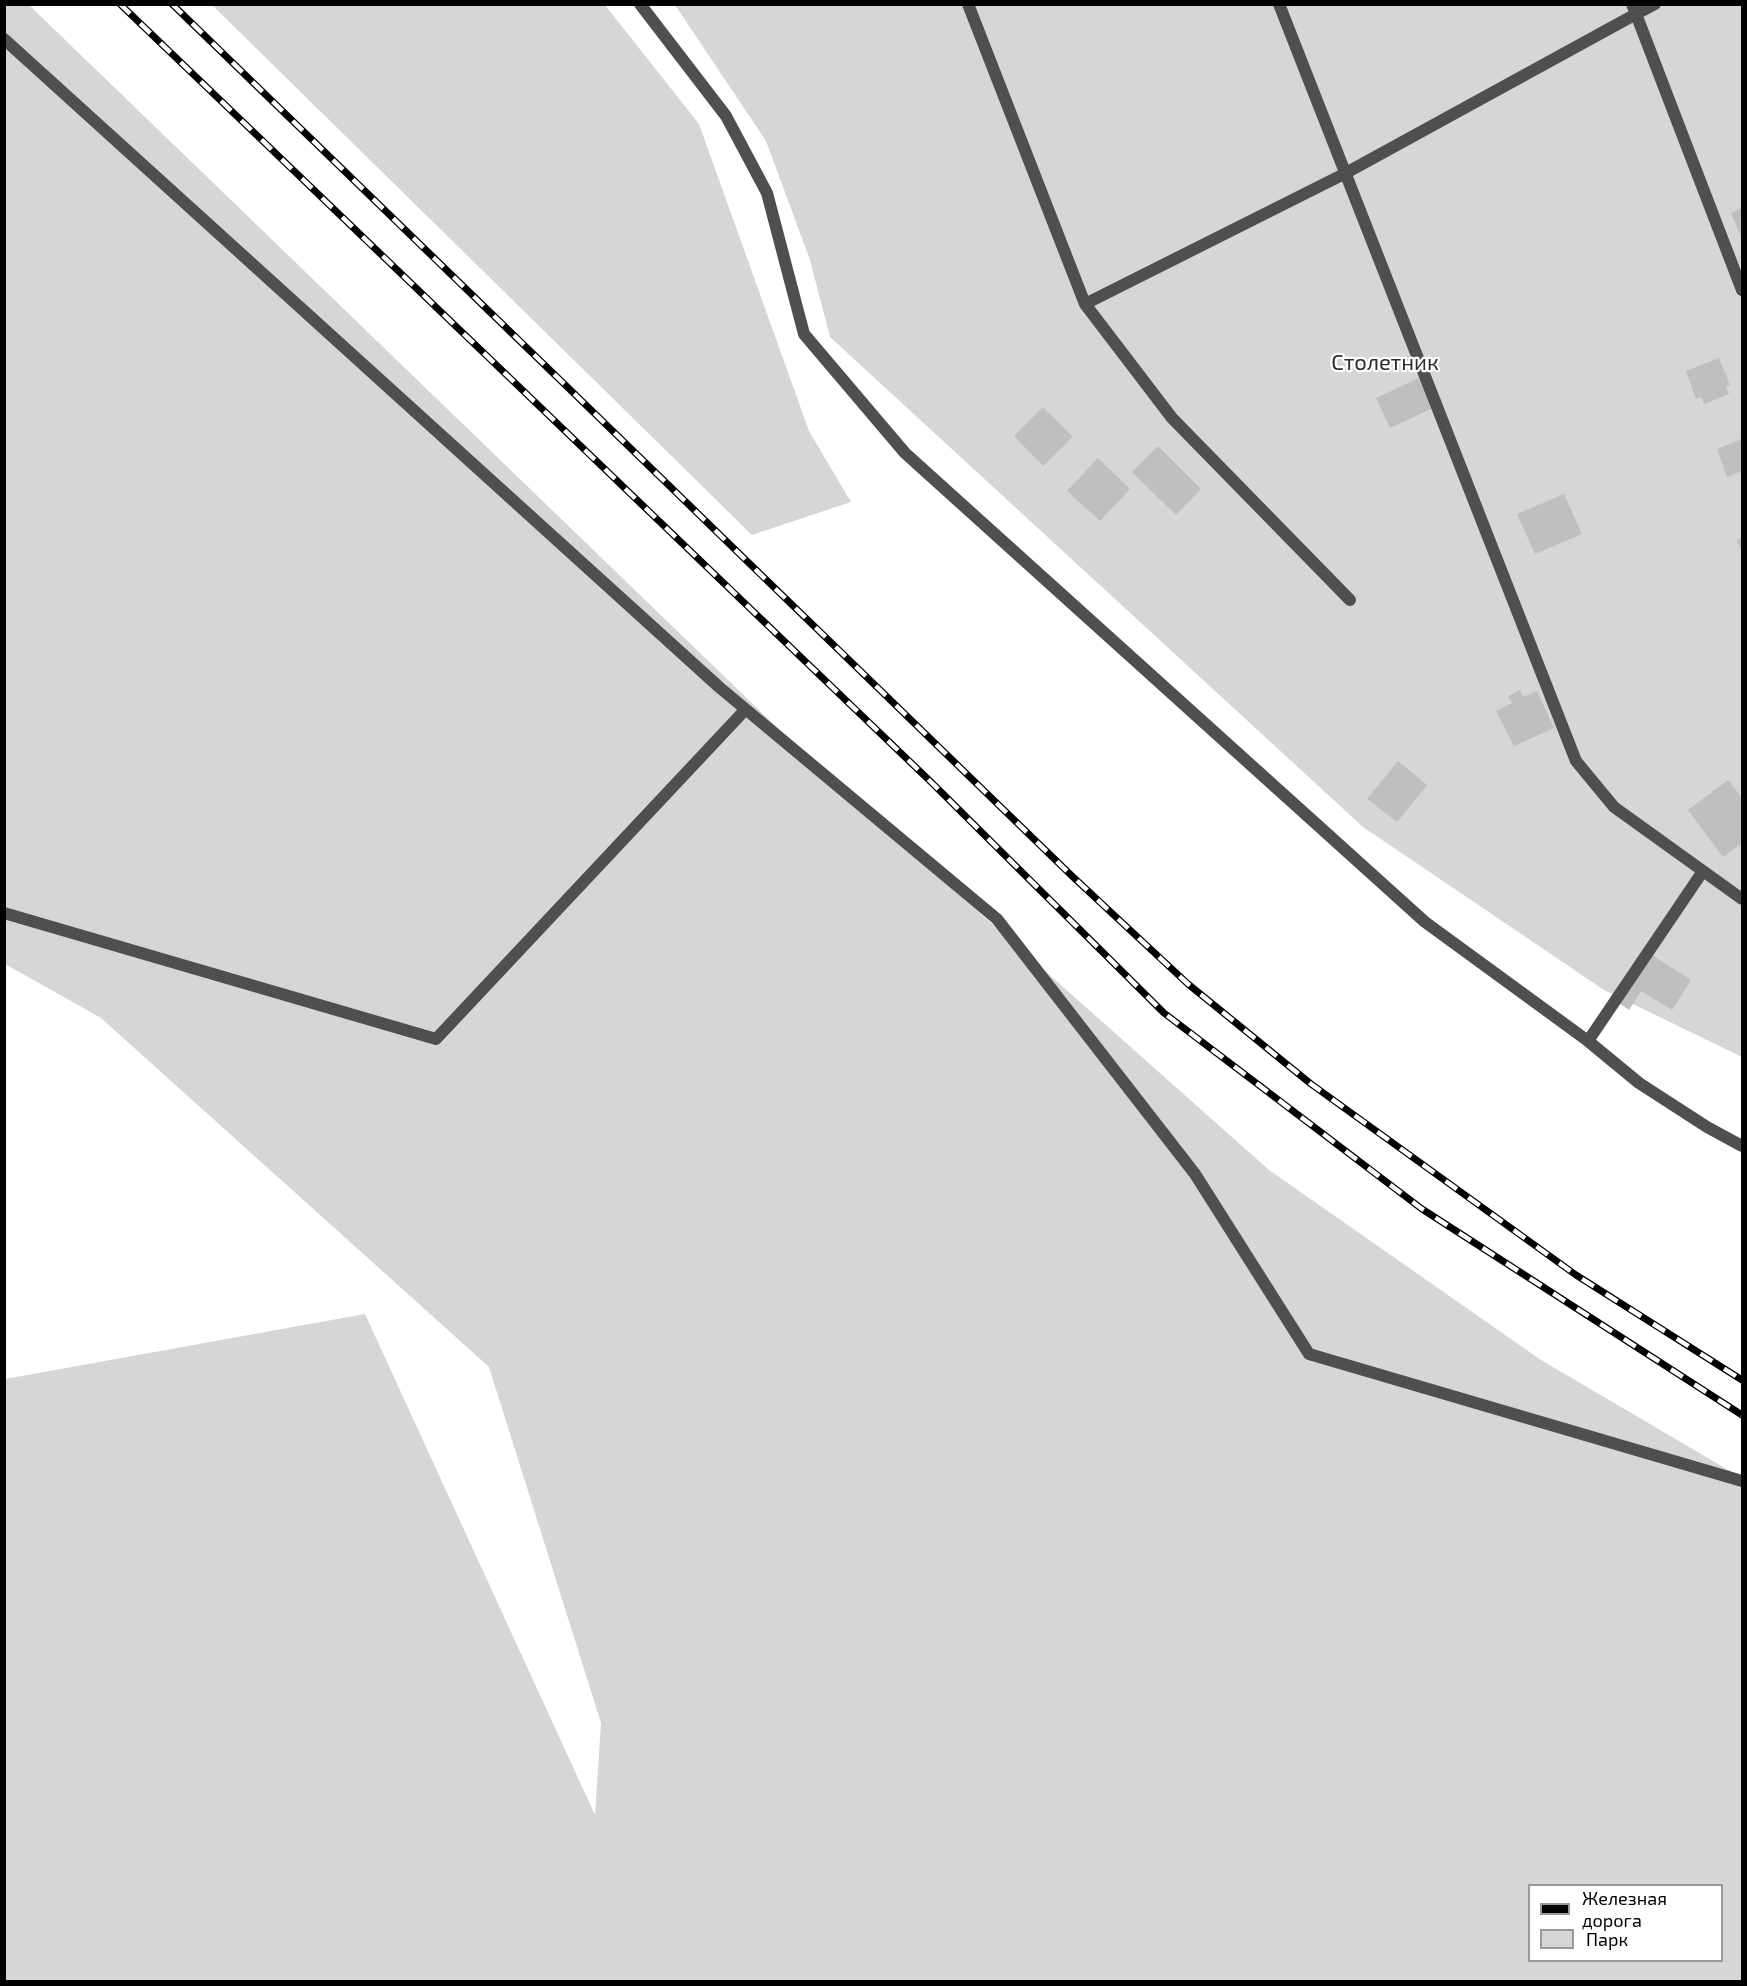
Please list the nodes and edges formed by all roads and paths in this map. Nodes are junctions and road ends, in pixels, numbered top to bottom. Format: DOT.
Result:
graph roads {
  1 [pos="640,4"];
  2 [pos="968,4"];
  3 [pos="1279,4"];
  4 [pos="1655,4"];
  5 [pos="1634,9"];
  6 [pos="4,39"];
  7 [pos="1344,174"];
  8 [pos="1743,290"];
  9 [pos="1084,304"];
  10 [pos="1350,600"];
  11 [pos="745,710"];
  12 [pos="1703,871"];
  13 [pos="1743,899"];
  14 [pos="4,913"];
  15 [pos="1588,1041"];
  16 [pos="1743,1146"];
  17 [pos="1743,1480"];
  1 -- 15 [label="lane"];
  2 -- 9 [label="lane"];
  3 -- 7 [label="lane"];
  4 -- 5 [label="lane"];
  5 -- 7 [label="lane"];
  5 -- 8 [label="lane"];
  6 -- 11 [label="lane"];
  7 -- 9 [label="lane"];
  7 -- 12 [label="lane"];
  9 -- 10 [label="lane"];
  11 -- 14 [label="lane"];
  11 -- 17 [label="lane"];
  12 -- 13 [label="lane"];
  12 -- 15 [label="lane"];
  15 -- 16 [label="lane"];
}
